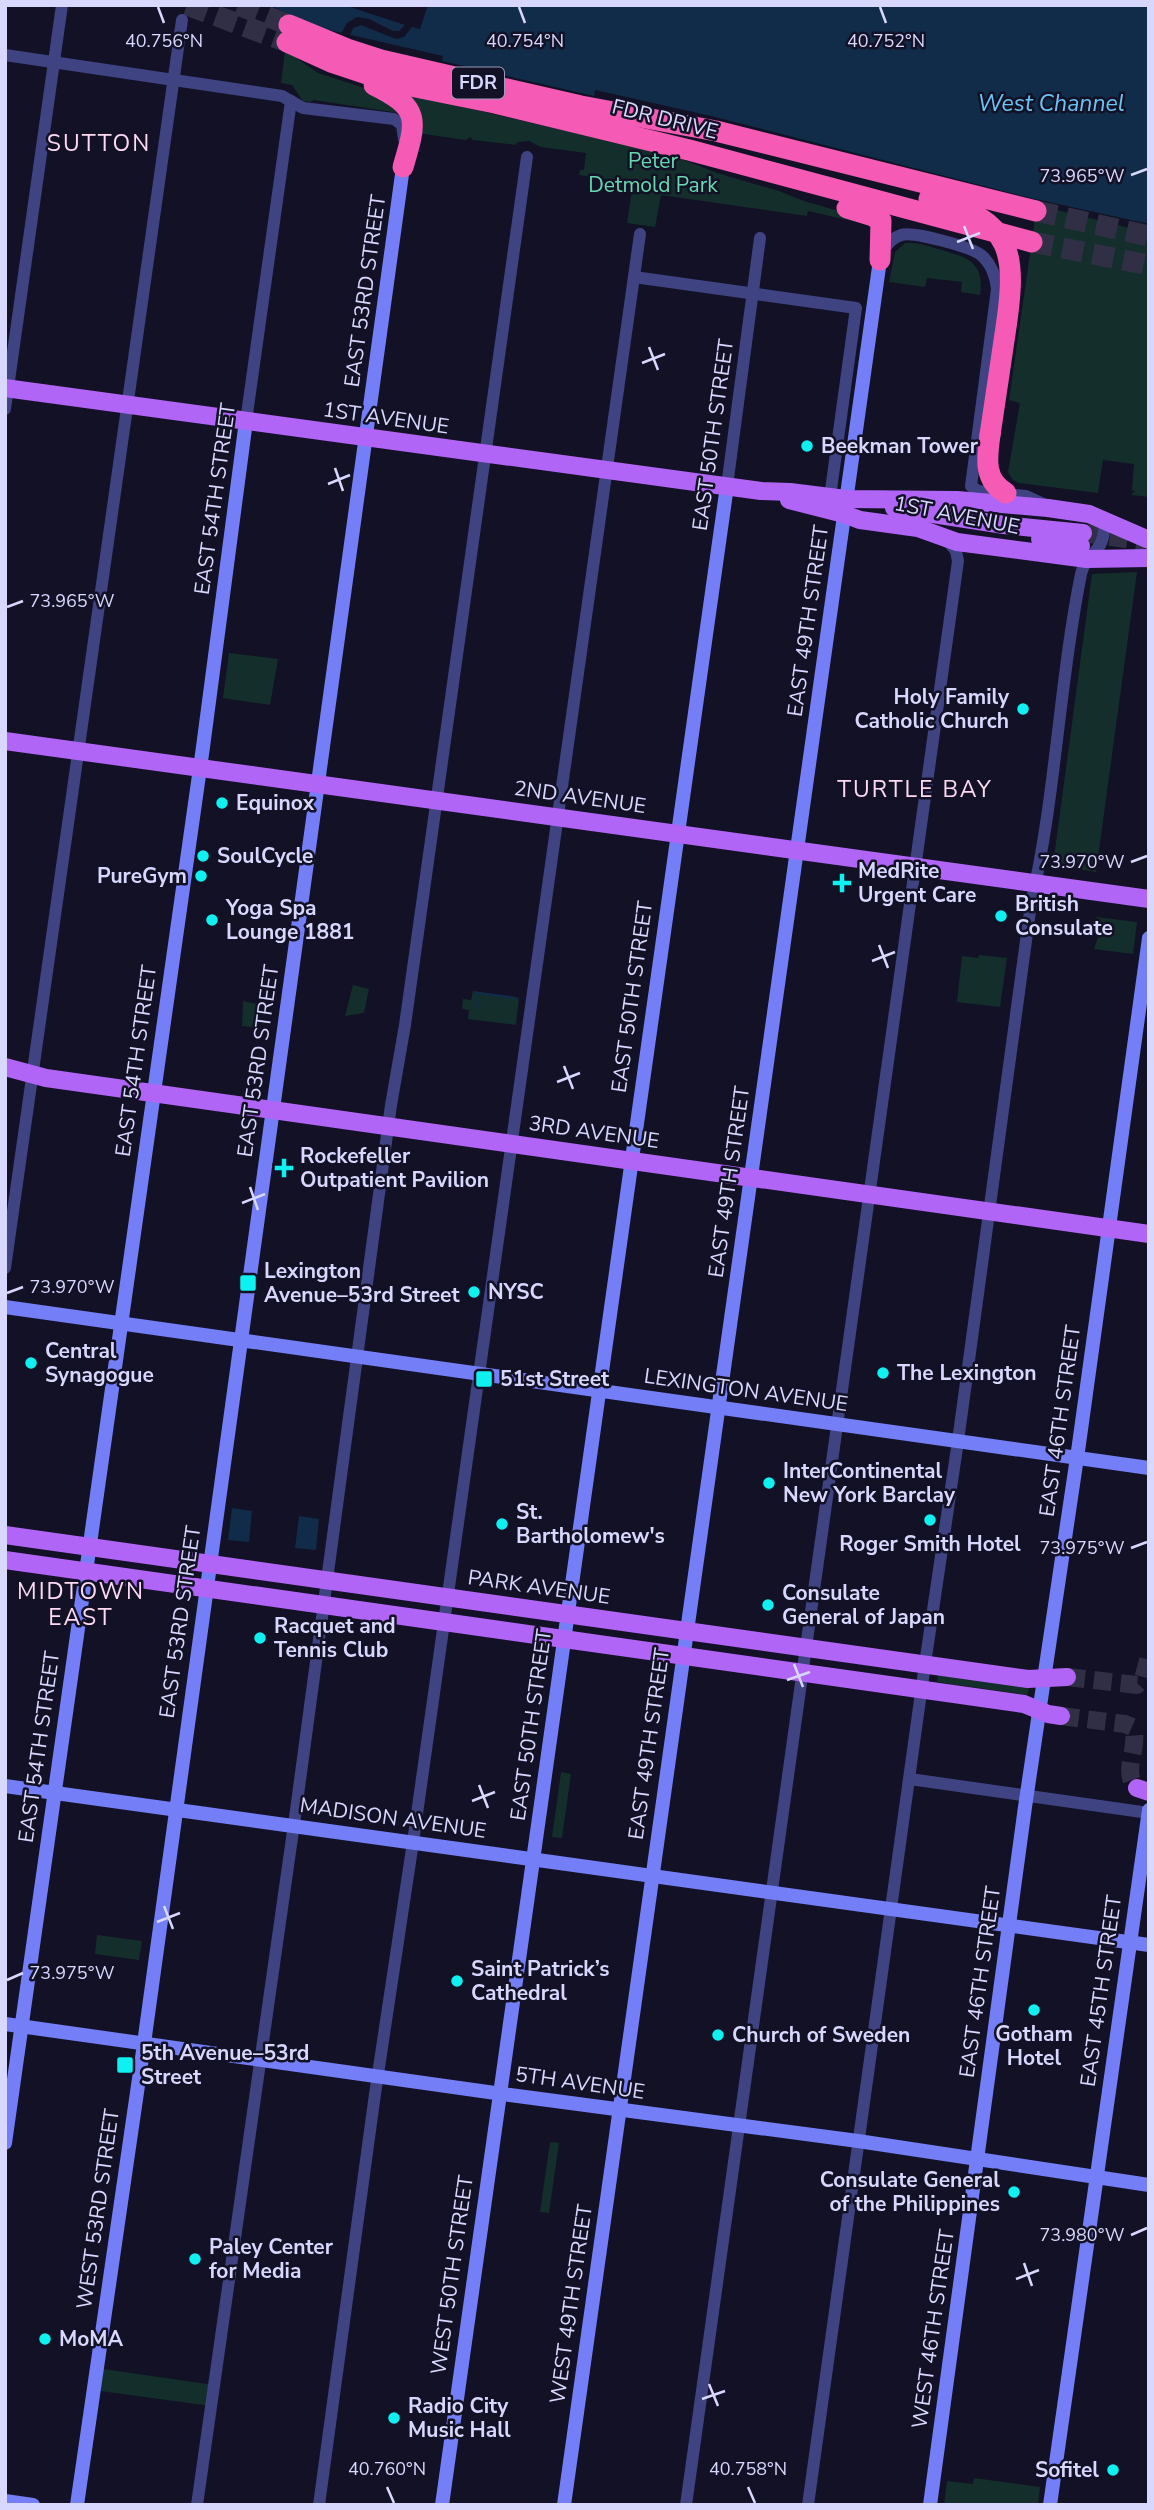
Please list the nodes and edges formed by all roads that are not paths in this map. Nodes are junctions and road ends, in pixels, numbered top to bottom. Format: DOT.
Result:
graph roads {
  1 [pos="62,5"];
  2 [pos="181,20"];
  3 [pos="5,55"];
  4 [pos="54,62"];
  5 [pos="342,66"];
  6 [pos="173,79"];
  7 [pos="291,101"];
  8 [pos="671,123"];
  9 [pos="527,157"];
  10 [pos="722,159"];
  11 [pos="403,167"];
  12 [pos="1036,211"];
  13 [pos="640,234"];
  14 [pos="760,238"];
  15 [pos="1032,242"];
  16 [pos="880,260"];
  17 [pos="634,276"];
  18 [pos="753,295"];
  19 [pos="7,388"];
  20 [pos="126,404"];
  21 [pos="5,410"];
  22 [pos="246,421"];
  23 [pos="366,438"];
  24 [pos="486,455"];
  25 [pos="607,472"];
  26 [pos="727,486"];
  27 [pos="1006,493"];
  28 [pos="840,503"];
  29 [pos="1048,508"];
  30 [pos="1105,522"];
  31 [pos="944,538"];
  32 [pos="1149,540"];
  33 [pos="1084,546"];
  34 [pos="1149,558"];
  35 [pos="5,741"];
  36 [pos="77,751"];
  37 [pos="200,766"];
  38 [pos="318,785"];
  39 [pos="436,802"];
  40 [pos="558,816"];
  41 [pos="677,833"];
  42 [pos="797,850"];
  43 [pos="916,866"];
  44 [pos="1036,883"];
  45 [pos="1149,899"];
  46 [pos="1149,938"];
  47 [pos="5,1067"];
  48 [pos="5,1075"];
  49 [pos="34,1076"];
  50 [pos="152,1093"];
  51 [pos="273,1110"];
  52 [pos="389,1126"];
  53 [pos="511,1144"];
  54 [pos="631,1160"];
  55 [pos="751,1177"];
  56 [pos="870,1194"];
  57 [pos="989,1211"];
  58 [pos="1108,1228"];
  59 [pos="1149,1234"];
  60 [pos="5,1268"];
  61 [pos="5,1307"];
  62 [pos="121,1323"];
  63 [pos="240,1340"];
  64 [pos="358,1356"];
  65 [pos="479,1374"];
  66 [pos="599,1390"];
  67 [pos="719,1407"];
  68 [pos="836,1423"];
  69 [pos="958,1441"];
  70 [pos="1077,1458"];
  71 [pos="1149,1468"];
  72 [pos="5,1535"];
  73 [pos="89,1546"];
  74 [pos="5,1560"];
  75 [pos="209,1563"];
  76 [pos="85,1572"];
  77 [pos="326,1580"];
  78 [pos="205,1588"];
  79 [pos="447,1597"];
  80 [pos="323,1605"];
  81 [pos="568,1614"];
  82 [pos="443,1622"];
  83 [pos="686,1631"];
  84 [pos="564,1639"];
  85 [pos="805,1647"];
  86 [pos="682,1656"];
  87 [pos="925,1664"];
  88 [pos="801,1672"];
  89 [pos="1045,1677"];
  90 [pos="1067,1677"];
  91 [pos="921,1689"];
  92 [pos="1040,1710"];
  93 [pos="1062,1716"];
  94 [pos="910,1779"];
  95 [pos="5,1786"];
  96 [pos="54,1792"];
  97 [pos="1027,1796"];
  98 [pos="176,1809"];
  99 [pos="1149,1812"];
  100 [pos="294,1826"];
  101 [pos="413,1842"];
  102 [pos="533,1859"];
  103 [pos="652,1876"];
  104 [pos="773,1893"];
  105 [pos="891,1910"];
  106 [pos="1009,1926"];
  107 [pos="1129,1942"];
  108 [pos="1149,1945"];
  109 [pos="5,2024"];
  110 [pos="22,2026"];
  111 [pos="144,2043"];
  112 [pos="260,2060"];
  113 [pos="379,2076"];
  114 [pos="499,2094"];
  115 [pos="620,2110"];
  116 [pos="739,2126"];
  117 [pos="858,2141"];
  118 [pos="5,2143"];
  119 [pos="977,2160"];
  120 [pos="1097,2178"];
  121 [pos="1149,2185"];
  122 [pos="5,2501"];
  123 [pos="33,2505"];
  124 [pos="77,2505"];
  125 [pos="197,2505"];
  126 [pos="319,2505"];
  127 [pos="442,2505"];
  128 [pos="564,2505"];
  129 [pos="686,2505"];
  130 [pos="808,2505"];
  131 [pos="930,2505"];
  132 [pos="1050,2505"];
  1 -- 4 [label="street"];
  2 -- 6 [label="street"];
  3 -- 4 [label="street"];
  4 -- 6 [label="street"];
  4 -- 19 [label="street"];
  5 -- 8 [label="highway, FDR DRIVE / FDR"];
  5 -- 10 [label="highway, FDR DRIVE / FDR"];
  5 -- 11 [label="highway"];
  6 -- 7 [label="street"];
  6 -- 20 [label="street"];
  7 -- 11 [label="street"];
  7 -- 22 [label="street, EAST 54TH STREET"];
  8 -- 12 [label="highway, FDR DRIVE / FDR"];
  8 -- 27 [label="highway, bridge"];
  9 -- 24 [label="street"];
  10 -- 15 [label="highway, FDR DRIVE / FDR"];
  10 -- 16 [label="highway"];
  11 -- 23 [label="main road, EAST 53RD STREET"];
  13 -- 17 [label="street"];
  14 -- 18 [label="street, EAST 50TH STREET"];
  16 -- 27 [label="street"];
  16 -- 28 [label="main road, EAST 49TH STREET"];
  17 -- 18 [label="street"];
  17 -- 25 [label="street"];
  18 -- 26 [label="street, EAST 50TH STREET"];
  18 -- 28 [label="street"];
  19 -- 20 [label="main road, 1ST AVENUE"];
  19 -- 21 [label="street"];
  20 -- 22 [label="main road, 1ST AVENUE"];
  20 -- 36 [label="street"];
  22 -- 23 [label="main road, 1ST AVENUE"];
  22 -- 37 [label="main road, EAST 54TH STREET"];
  23 -- 24 [label="main road, 1ST AVENUE"];
  23 -- 38 [label="main road, EAST 53RD STREET"];
  24 -- 25 [label="main road, 1ST AVENUE"];
  24 -- 39 [label="street"];
  25 -- 26 [label="main road, 1ST AVENUE"];
  25 -- 40 [label="street"];
  26 -- 28 [label="main road, 1ST AVENUE"];
  26 -- 41 [label="main road, EAST 50TH STREET"];
  27 -- 29 [label="street"];
  28 -- 29 [label="main road, 1ST AVENUE"];
  28 -- 31 [label="main road, 1ST AVENUE"];
  28 -- 33 [label="main road"];
  28 -- 42 [label="main road, EAST 49TH STREET"];
  29 -- 30 [label="main road, 1ST AVENUE"];
  30 -- 32 [label="main road, 1ST AVENUE"];
  30 -- 33 [label="street"];
  31 -- 33 [label="main road, 1ST AVENUE"];
  31 -- 43 [label="street"];
  33 -- 34 [label="main road, 1ST AVENUE"];
  33 -- 44 [label="street"];
  35 -- 36 [label="main road, 2ND AVENUE"];
  36 -- 37 [label="main road, 2ND AVENUE"];
  36 -- 49 [label="street"];
  37 -- 38 [label="main road, 2ND AVENUE"];
  37 -- 50 [label="main road, EAST 54TH STREET"];
  38 -- 39 [label="main road, 2ND AVENUE"];
  38 -- 51 [label="main road, EAST 53RD STREET"];
  39 -- 40 [label="main road, 2ND AVENUE"];
  39 -- 52 [label="street"];
  40 -- 41 [label="main road, 2ND AVENUE"];
  40 -- 53 [label="street"];
  41 -- 42 [label="main road, 2ND AVENUE"];
  41 -- 54 [label="main road, EAST 50TH STREET"];
  42 -- 43 [label="main road, 2ND AVENUE"];
  42 -- 55 [label="main road, EAST 49TH STREET"];
  43 -- 44 [label="main road, 2ND AVENUE"];
  43 -- 56 [label="street"];
  44 -- 45 [label="main road, 2ND AVENUE"];
  44 -- 57 [label="street"];
  46 -- 58 [label="main road, EAST 46TH STREET"];
  47 -- 49 [label="main road, 3RD AVENUE"];
  48 -- 49 [label="main road, 3RD AVENUE"];
  49 -- 50 [label="main road, 3RD AVENUE"];
  49 -- 60 [label="street"];
  50 -- 51 [label="main road, 3RD AVENUE"];
  50 -- 62 [label="main road, EAST 54TH STREET"];
  51 -- 52 [label="main road, 3RD AVENUE"];
  51 -- 63 [label="main road, EAST 53RD STREET"];
  52 -- 53 [label="main road, 3RD AVENUE"];
  52 -- 64 [label="street"];
  53 -- 54 [label="main road, 3RD AVENUE"];
  53 -- 65 [label="street"];
  54 -- 55 [label="main road, 3RD AVENUE"];
  54 -- 66 [label="main road, EAST 50TH STREET"];
  55 -- 56 [label="main road, 3RD AVENUE"];
  55 -- 67 [label="main road, EAST 49TH STREET"];
  56 -- 57 [label="main road, 3RD AVENUE"];
  56 -- 68 [label="street"];
  57 -- 58 [label="main road, 3RD AVENUE"];
  57 -- 69 [label="street"];
  58 -- 59 [label="main road, 3RD AVENUE"];
  58 -- 70 [label="main road, EAST 46TH STREET"];
  61 -- 62 [label="main road, LEXINGTON AVENUE"];
  62 -- 63 [label="main road, LEXINGTON AVENUE"];
  62 -- 73 [label="main road, EAST 54TH STREET"];
  63 -- 64 [label="main road, LEXINGTON AVENUE"];
  63 -- 75 [label="main road, EAST 53RD STREET"];
  64 -- 65 [label="main road, LEXINGTON AVENUE"];
  64 -- 77 [label="street"];
  65 -- 66 [label="main road, LEXINGTON AVENUE"];
  65 -- 79 [label="street"];
  66 -- 67 [label="main road, LEXINGTON AVENUE"];
  66 -- 81 [label="main road, EAST 50TH STREET"];
  67 -- 68 [label="main road, LEXINGTON AVENUE"];
  67 -- 83 [label="main road, EAST 49TH STREET"];
  68 -- 69 [label="main road, LEXINGTON AVENUE"];
  68 -- 85 [label="street"];
  69 -- 70 [label="main road, LEXINGTON AVENUE"];
  69 -- 87 [label="street"];
  70 -- 71 [label="main road, LEXINGTON AVENUE"];
  70 -- 89 [label="main road, EAST 46TH STREET"];
  72 -- 73 [label="main road, PARK AVENUE"];
  73 -- 75 [label="main road, PARK AVENUE"];
  73 -- 76 [label="main road, EAST 54TH STREET"];
  74 -- 76 [label="main road"];
  75 -- 77 [label="main road, PARK AVENUE"];
  75 -- 78 [label="main road, EAST 53RD STREET"];
  76 -- 78 [label="main road"];
  76 -- 96 [label="main road, EAST 54TH STREET"];
  77 -- 79 [label="main road, PARK AVENUE"];
  77 -- 80 [label="street"];
  78 -- 80 [label="main road"];
  78 -- 98 [label="main road, EAST 53RD STREET"];
  79 -- 81 [label="main road, PARK AVENUE"];
  79 -- 82 [label="street"];
  80 -- 82 [label="main road"];
  80 -- 100 [label="street"];
  81 -- 83 [label="main road, PARK AVENUE"];
  81 -- 84 [label="main road, EAST 50TH STREET"];
  82 -- 84 [label="main road"];
  82 -- 101 [label="street"];
  83 -- 85 [label="main road, PARK AVENUE"];
  83 -- 86 [label="main road, EAST 49TH STREET"];
  84 -- 86 [label="main road"];
  84 -- 102 [label="main road, EAST 50TH STREET"];
  85 -- 87 [label="main road, PARK AVENUE"];
  85 -- 88 [label="street"];
  86 -- 88 [label="main road"];
  86 -- 103 [label="main road, EAST 49TH STREET"];
  87 -- 89 [label="main road, PARK AVENUE"];
  87 -- 91 [label="street"];
  88 -- 91 [label="main road"];
  88 -- 104 [label="street"];
  89 -- 90 [label="main road, PARK AVENUE"];
  89 -- 92 [label="main road, EAST 46TH STREET"];
  91 -- 92 [label="main road"];
  91 -- 94 [label="street"];
  92 -- 93 [label="main road"];
  92 -- 97 [label="main road, EAST 46TH STREET"];
  94 -- 97 [label="street"];
  94 -- 105 [label="street"];
  95 -- 96 [label="main road, MADISON AVENUE"];
  96 -- 98 [label="main road, MADISON AVENUE"];
  96 -- 110 [label="main road, EAST 54TH STREET"];
  97 -- 99 [label="street"];
  97 -- 106 [label="main road, EAST 46TH STREET"];
  98 -- 100 [label="main road, MADISON AVENUE"];
  98 -- 111 [label="main road, EAST 53RD STREET"];
  99 -- 107 [label="main road, EAST 45TH STREET"];
  100 -- 101 [label="main road, MADISON AVENUE"];
  100 -- 112 [label="street"];
  101 -- 102 [label="main road, MADISON AVENUE"];
  101 -- 113 [label="street"];
  102 -- 103 [label="main road, MADISON AVENUE"];
  102 -- 114 [label="main road, EAST 50TH STREET"];
  103 -- 104 [label="main road, MADISON AVENUE"];
  103 -- 115 [label="main road, EAST 49TH STREET"];
  104 -- 105 [label="main road, MADISON AVENUE"];
  104 -- 116 [label="street"];
  105 -- 106 [label="main road, MADISON AVENUE"];
  105 -- 117 [label="street"];
  106 -- 107 [label="main road, MADISON AVENUE"];
  106 -- 119 [label="main road, EAST 46TH STREET"];
  107 -- 108 [label="main road, MADISON AVENUE"];
  107 -- 120 [label="main road, EAST 45TH STREET"];
  109 -- 110 [label="main road, 5TH AVENUE"];
  110 -- 111 [label="main road, 5TH AVENUE"];
  110 -- 118 [label="main road, EAST 54TH STREET"];
  111 -- 112 [label="main road, 5TH AVENUE"];
  111 -- 124 [label="main road, WEST 53RD STREET"];
  112 -- 113 [label="main road, 5TH AVENUE"];
  112 -- 125 [label="street"];
  113 -- 114 [label="main road, 5TH AVENUE"];
  113 -- 126 [label="street"];
  114 -- 115 [label="main road, 5TH AVENUE"];
  114 -- 127 [label="main road, WEST 50TH STREET"];
  115 -- 116 [label="main road, 5TH AVENUE"];
  115 -- 128 [label="main road, WEST 49TH STREET"];
  116 -- 117 [label="main road, 5TH AVENUE"];
  116 -- 129 [label="street"];
  117 -- 119 [label="main road, 5TH AVENUE"];
  117 -- 130 [label="street"];
  119 -- 120 [label="main road, 5TH AVENUE"];
  119 -- 131 [label="main road, WEST 46TH STREET"];
  120 -- 121 [label="main road, 5TH AVENUE"];
  120 -- 132 [label="main road, EAST 45TH STREET"];
  122 -- 123 [label="main road"];
}
